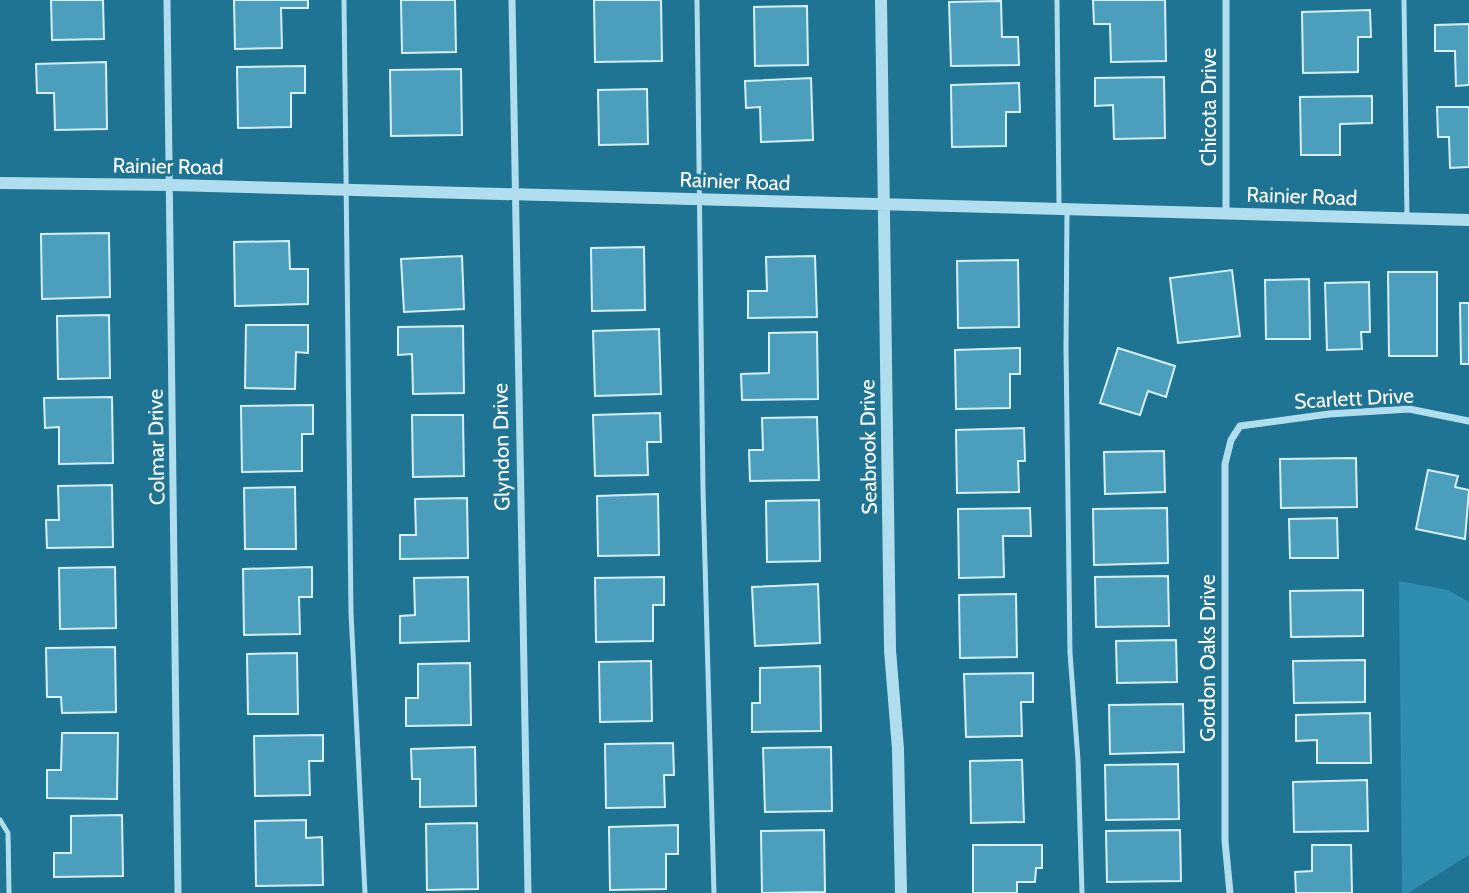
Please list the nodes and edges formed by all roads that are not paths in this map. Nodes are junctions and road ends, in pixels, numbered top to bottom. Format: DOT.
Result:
graph roads {
  1 [pos="167,0"];
  2 [pos="344,0"];
  3 [pos="512,0"];
  4 [pos="697,0"];
  5 [pos="881,0"];
  6 [pos="1057,0"];
  7 [pos="1226,0"];
  8 [pos="1404,0"];
  9 [pos="0,183"];
  10 [pos="171,185"];
  11 [pos="344,190"];
  12 [pos="513,194"];
  13 [pos="701,199"];
  14 [pos="884,204"];
  15 [pos="1063,209"];
  16 [pos="1226,213"];
  17 [pos="1407,218"];
  18 [pos="1469,220"];
  19 [pos="1469,421"];
  20 [pos="1240,426"];
  21 [pos="0,820"];
  22 [pos="9,893"];
  23 [pos="178,893"];
  24 [pos="365,893"];
  25 [pos="528,893"];
  26 [pos="714,893"];
  27 [pos="901,893"];
  28 [pos="1082,893"];
  29 [pos="1230,893"];
  1 -- 10 [label="street, Colmar Drive"];
  2 -- 11 [label="lane"];
  3 -- 12 [label="street, Glyndon Drive"];
  4 -- 13 [label="lane"];
  5 -- 14 [label="street, Seabrook Drive"];
  6 -- 15 [label="lane"];
  7 -- 16 [label="street, Chicota Drive"];
  8 -- 17 [label="lane"];
  9 -- 10 [label="street, Rainier Road"];
  10 -- 11 [label="street, Rainier Road"];
  10 -- 23 [label="street, Colmar Drive"];
  11 -- 12 [label="street, Rainier Road"];
  11 -- 24 [label="lane"];
  12 -- 13 [label="street, Rainier Road"];
  12 -- 25 [label="street, Glyndon Drive"];
  13 -- 14 [label="street, Rainier Road"];
  13 -- 26 [label="lane"];
  14 -- 15 [label="street, Rainier Road"];
  14 -- 27 [label="street, Seabrook Drive"];
  15 -- 16 [label="street, Rainier Road"];
  15 -- 28 [label="lane"];
  16 -- 17 [label="street, Rainier Road"];
  17 -- 18 [label="street, Rainier Road"];
  19 -- 20 [label="street, Scarlett Drive"];
  20 -- 29 [label="street, Gordon Oaks Drive"];
  21 -- 22 [label="lane"];
}
